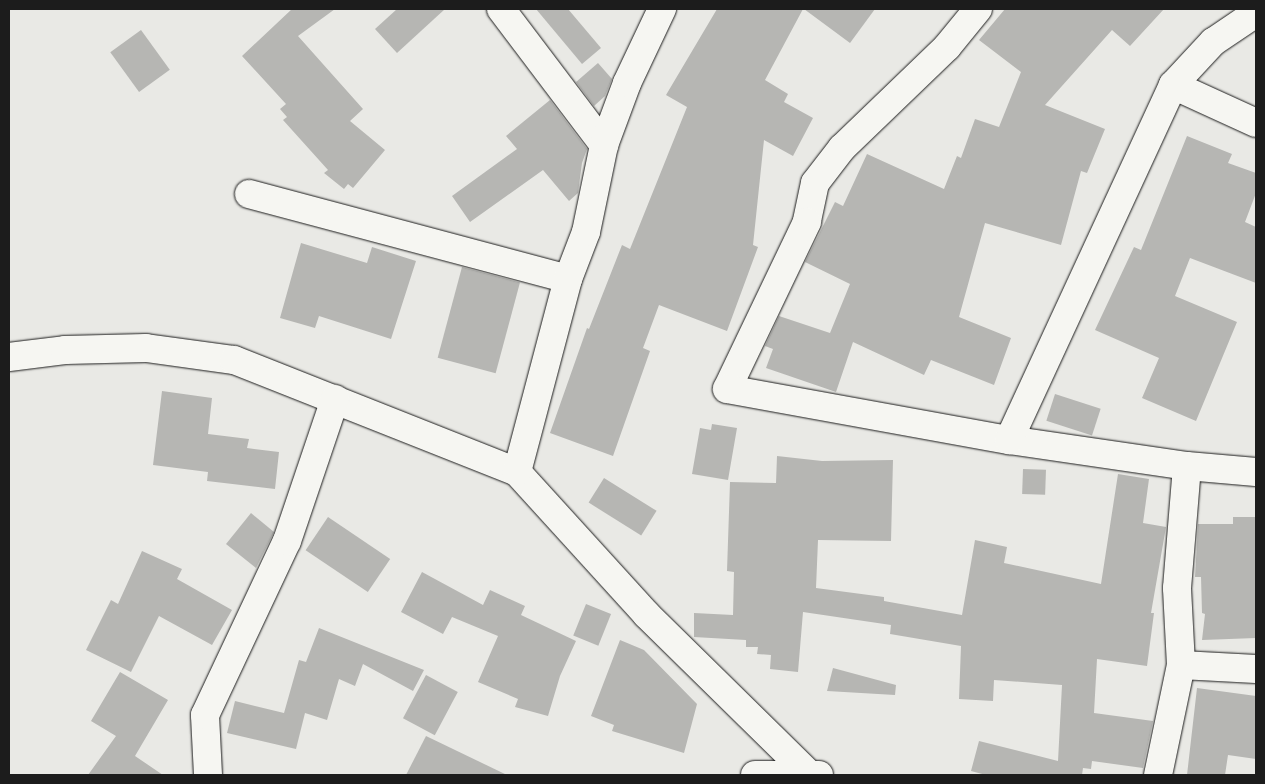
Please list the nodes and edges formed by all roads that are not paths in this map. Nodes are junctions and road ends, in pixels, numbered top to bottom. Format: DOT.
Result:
graph roads {
  1 [pos="501,9"];
  2 [pos="662,9"];
  3 [pos="978,9"];
  4 [pos="1256,14"];
  5 [pos="1173,85"];
  6 [pos="1256,123"];
  7 [pos="604,145"];
  8 [pos="249,194"];
  9 [pos="568,279"];
  10 [pos="9,357"];
  11 [pos="335,399"];
  12 [pos="1010,440"];
  13 [pos="1187,466"];
  14 [pos="517,472"];
  15 [pos="1256,472"];
  16 [pos="1180,665"];
  17 [pos="1256,669"];
  18 [pos="208,775"];
  19 [pos="755,775"];
  20 [pos="815,775"];
  21 [pos="1158,775"];
  1 -- 7 [label="street"];
  2 -- 7 [label="street"];
  3 -- 12 [label="street"];
  4 -- 5 [label="street"];
  5 -- 6 [label="street"];
  5 -- 12 [label="street"];
  7 -- 9 [label="street"];
  8 -- 9 [label="street"];
  9 -- 14 [label="street"];
  10 -- 11 [label="street"];
  11 -- 14 [label="street"];
  11 -- 18 [label="street"];
  12 -- 13 [label="street"];
  13 -- 15 [label="street"];
  13 -- 16 [label="street"];
  14 -- 20 [label="street"];
  16 -- 17 [label="street"];
  16 -- 21 [label="street"];
  19 -- 20 [label="street"];
}
